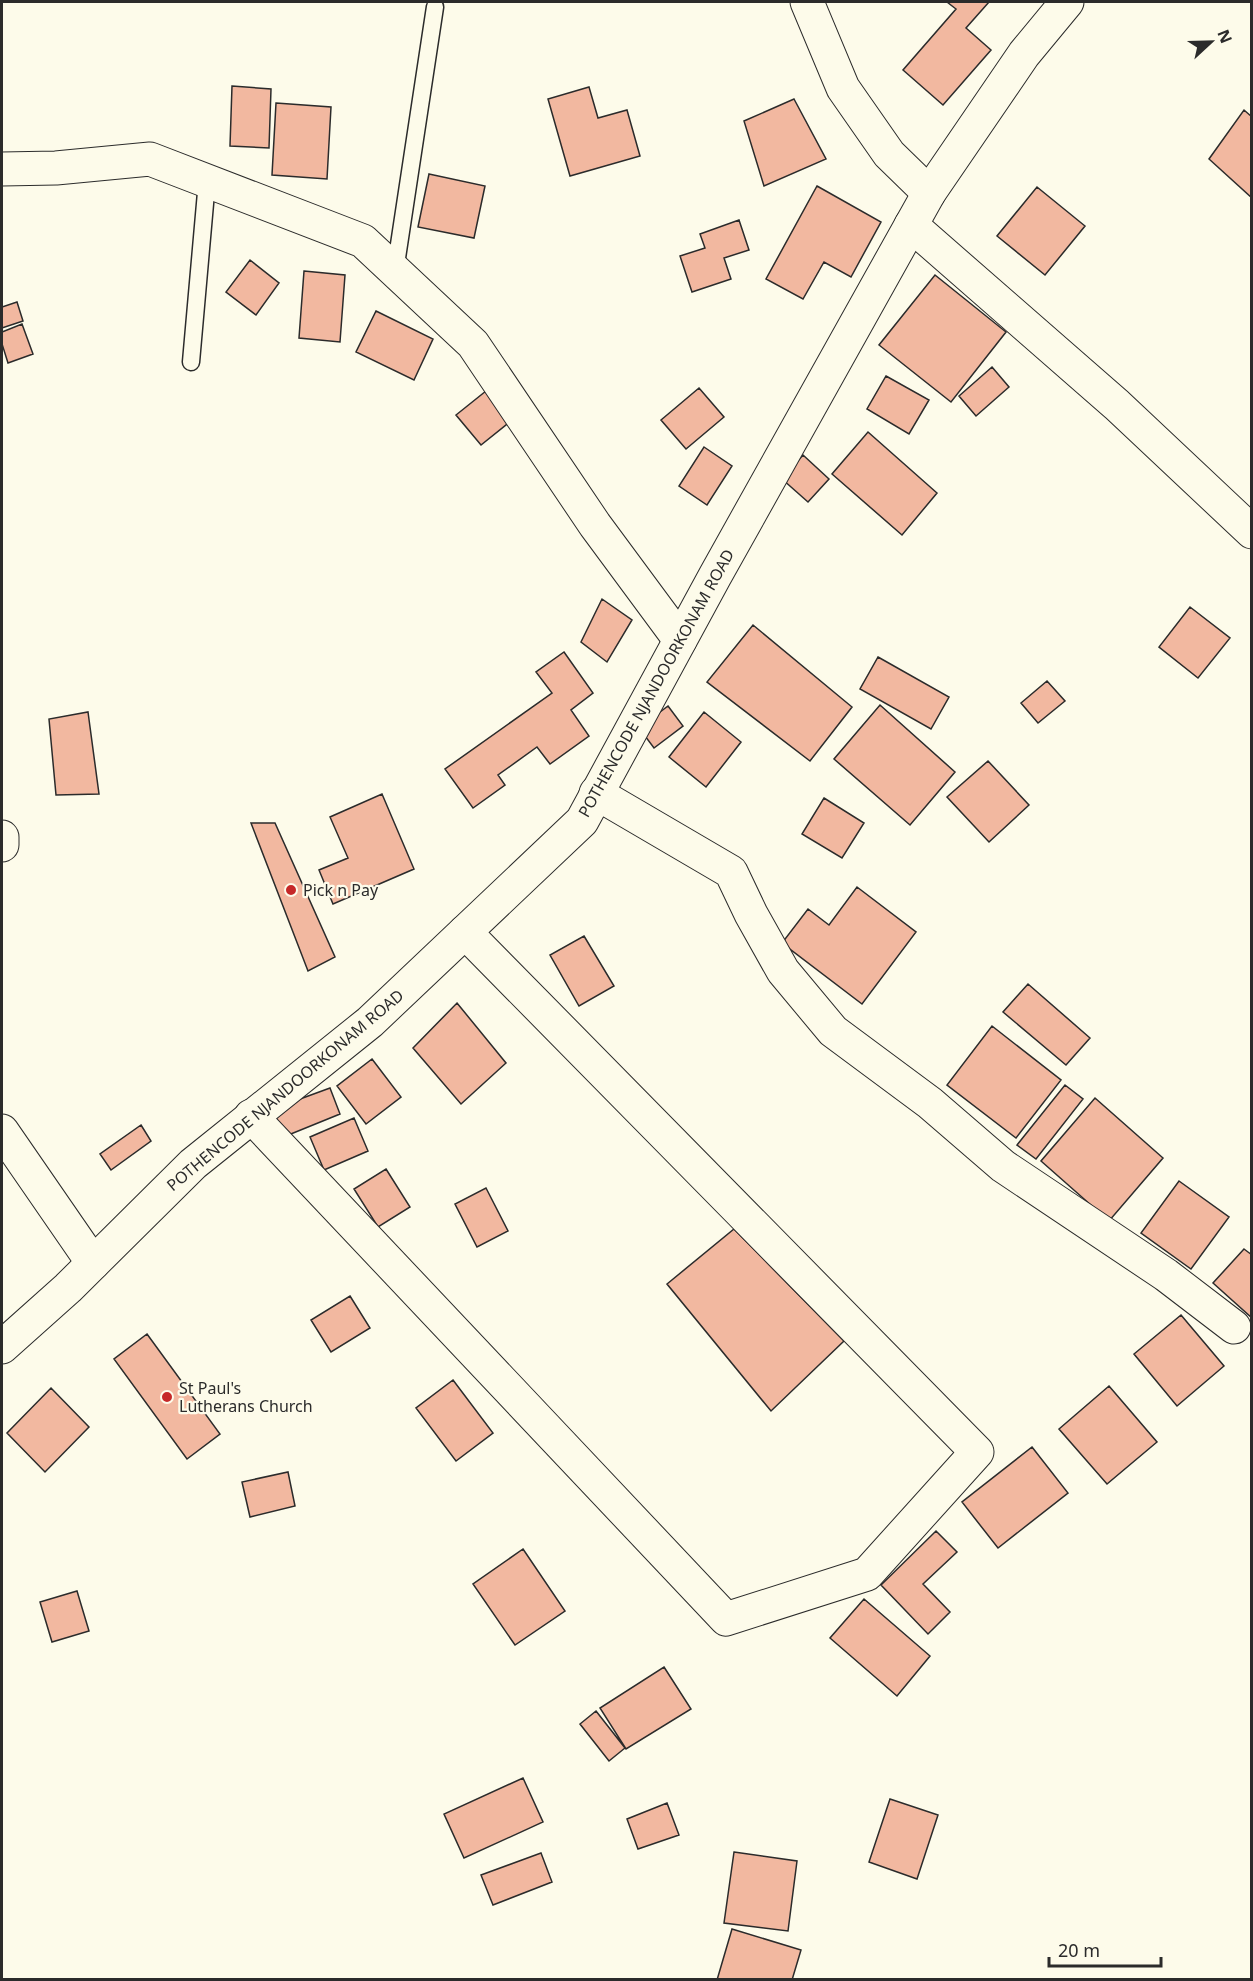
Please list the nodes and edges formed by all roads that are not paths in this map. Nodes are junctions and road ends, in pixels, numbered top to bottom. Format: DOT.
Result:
graph roads {
  1 [pos="807,2"];
  2 [pos="1067,2"];
  3 [pos="435,7"];
  4 [pos="2,169"];
  5 [pos="207,181"];
  6 [pos="929,193"];
  7 [pos="911,225"];
  8 [pos="395,271"];
  9 [pos="191,362"];
  10 [pos="1251,532"];
  11 [pos="680,640"];
  12 [pos="596,793"];
  13 [pos="465,932"];
  14 [pos="251,1116"];
  15 [pos="2,1131"];
  16 [pos="93,1263"];
  17 [pos="1234,1327"];
  18 [pos="2,1347"];
  1 -- 6 [label="street"];
  2 -- 6 [label="street, POTHENCODE NJANDOORKONAM ROAD"];
  3 -- 8 [label="lane"];
  4 -- 5 [label="street"];
  5 -- 8 [label="street"];
  5 -- 9 [label="lane"];
  6 -- 7 [label="street, POTHENCODE NJANDOORKONAM ROAD"];
  7 -- 10 [label="street"];
  7 -- 11 [label="street, POTHENCODE NJANDOORKONAM ROAD"];
  8 -- 11 [label="street"];
  11 -- 12 [label="street, POTHENCODE NJANDOORKONAM ROAD"];
  12 -- 13 [label="street, POTHENCODE NJANDOORKONAM ROAD"];
  12 -- 17 [label="street"];
  13 -- 14 [label="street, POTHENCODE NJANDOORKONAM ROAD"];
  13 -- 14 [label="street"];
  14 -- 16 [label="street, POTHENCODE NJANDOORKONAM ROAD"];
  15 -- 16 [label="street"];
  16 -- 18 [label="street, POTHENCODE NJANDOORKONAM ROAD"];
}
